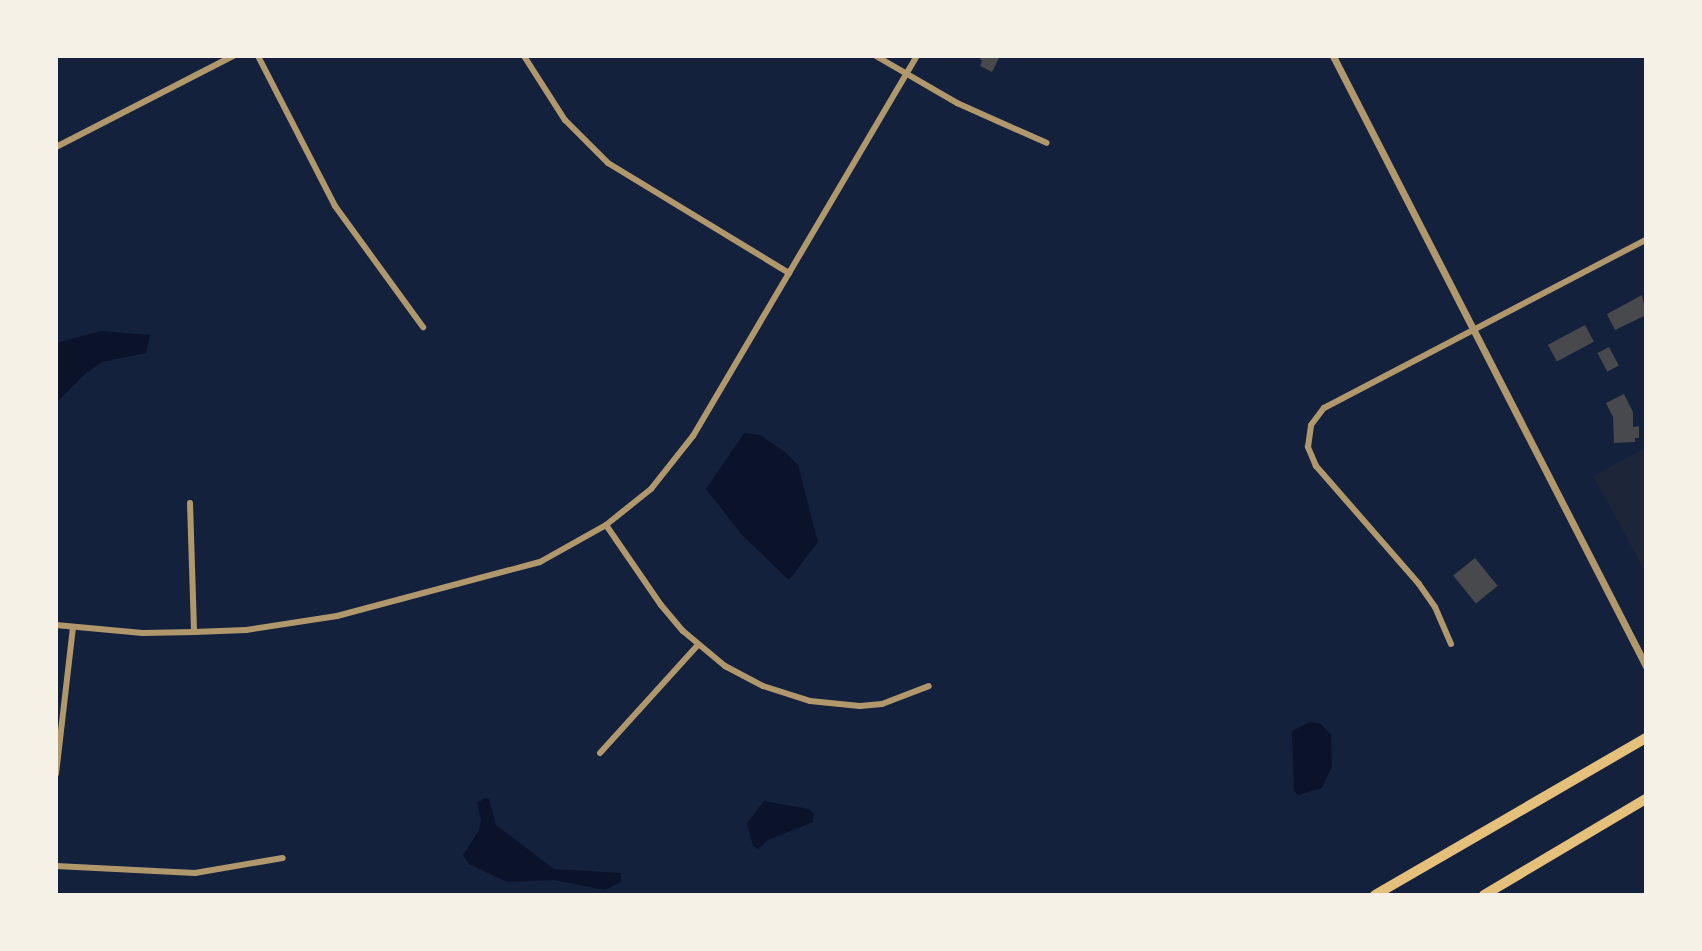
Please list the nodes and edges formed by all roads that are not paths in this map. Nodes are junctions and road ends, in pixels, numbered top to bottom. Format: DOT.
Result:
graph roads {
  1 [pos="233,56"];
  2 [pos="258,56"];
  3 [pos="524,56"];
  4 [pos="876,56"];
  5 [pos="917,56"];
  6 [pos="1333,56"];
  7 [pos="906,74"];
  8 [pos="1047,143"];
  9 [pos="56,146"];
  10 [pos="1646,240"];
  11 [pos="789,273"];
  12 [pos="423,327"];
  13 [pos="1474,330"];
  14 [pos="190,503"];
  15 [pos="606,525"];
  16 [pos="56,625"];
  17 [pos="74,627"];
  18 [pos="194,632"];
  19 [pos="1451,644"];
  20 [pos="698,645"];
  21 [pos="1646,666"];
  22 [pos="929,686"];
  23 [pos="1646,738"];
  24 [pos="600,754"];
  25 [pos="56,774"];
  26 [pos="1646,799"];
  27 [pos="284,858"];
  28 [pos="56,866"];
  29 [pos="1376,895"];
  30 [pos="1483,895"];
  1 -- 9 [label="street"];
  2 -- 12 [label="street"];
  3 -- 11 [label="street"];
  4 -- 7 [label="street"];
  5 -- 7 [label="street"];
  6 -- 13 [label="street"];
  7 -- 8 [label="street"];
  7 -- 11 [label="street"];
  10 -- 13 [label="street"];
  11 -- 15 [label="street"];
  13 -- 19 [label="street"];
  13 -- 21 [label="street"];
  14 -- 18 [label="street"];
  15 -- 18 [label="street"];
  15 -- 20 [label="street"];
  16 -- 17 [label="street"];
  17 -- 18 [label="street"];
  17 -- 25 [label="street"];
  20 -- 22 [label="street"];
  20 -- 24 [label="street"];
  23 -- 29 [label="highway"];
  26 -- 30 [label="highway"];
  27 -- 28 [label="street"];
}
